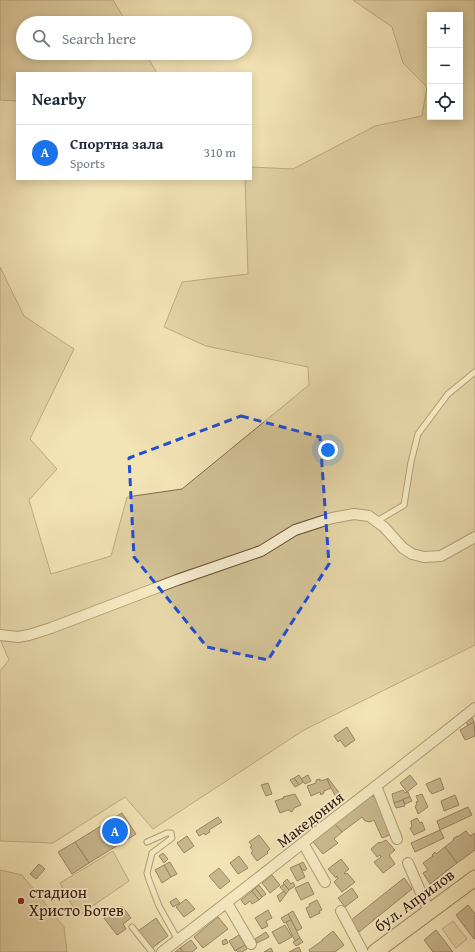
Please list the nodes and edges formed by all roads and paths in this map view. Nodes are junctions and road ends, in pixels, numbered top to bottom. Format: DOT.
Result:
graph roads {
  1 [pos="475,372"];
  2 [pos="377,521"];
  3 [pos="475,537"];
  4 [pos="0,635"];
  5 [pos="475,708"];
  6 [pos="376,786"];
  7 [pos="397,839"];
  8 [pos="147,842"];
  9 [pos="303,843"];
  10 [pos="408,863"];
  11 [pos="325,882"];
  12 [pos="473,883"];
  13 [pos="227,903"];
  14 [pos="340,911"];
  15 [pos="428,911"];
  16 [pos="132,928"];
  17 [pos="178,940"];
  18 [pos="251,944"];
  19 [pos="152,952"];
  20 [pos="162,952"];
  21 [pos="363,952"];
  22 [pos="375,952"];
  1 -- 2 [label="lane"];
  2 -- 3 [label="street"];
  2 -- 4 [label="street"];
  5 -- 6 [label="street, Македония"];
  6 -- 7 [label="street"];
  6 -- 9 [label="street, Македония"];
  8 -- 17 [label="lane"];
  9 -- 11 [label="street"];
  9 -- 13 [label="street, Македония"];
  10 -- 15 [label="street"];
  12 -- 15 [label="main road, бул. Априлов"];
  13 -- 17 [label="street, Македония"];
  13 -- 18 [label="street"];
  14 -- 21 [label="street"];
  15 -- 22 [label="main road, бул. Априлов"];
  16 -- 19 [label="lane"];
  17 -- 20 [label="street, Македония"];
}
